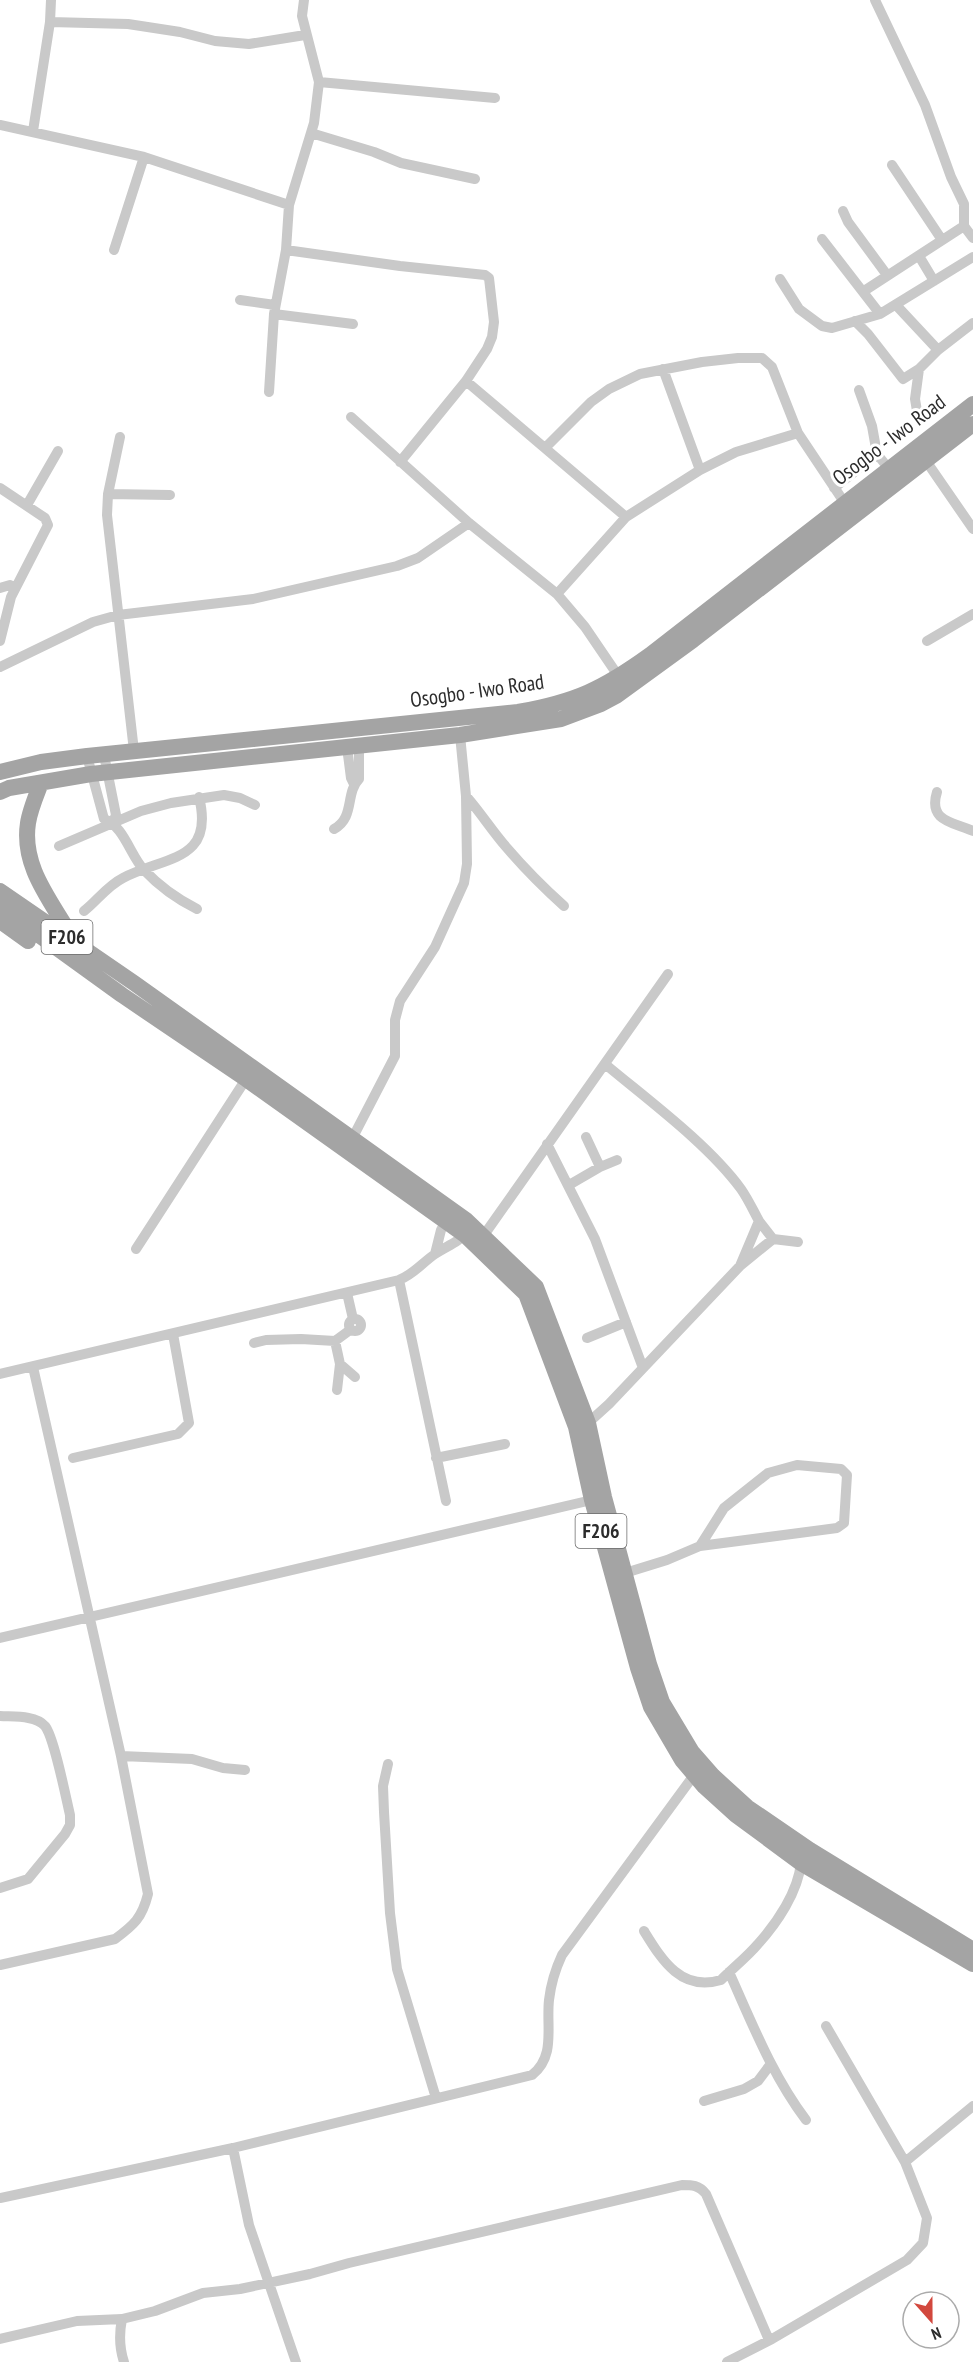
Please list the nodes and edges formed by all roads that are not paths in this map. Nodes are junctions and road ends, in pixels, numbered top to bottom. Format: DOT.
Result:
graph roads {
  1 [pos="51,0"];
  2 [pos="304,0"];
  3 [pos="875,0"];
  4 [pos="50,21"];
  5 [pos="305,35"];
  6 [pos="319,82"];
  7 [pos="495,98"];
  8 [pos="0,125"];
  9 [pos="33,131"];
  10 [pos="311,133"];
  11 [pos="144,157"];
  12 [pos="892,165"];
  13 [pos="475,179"];
  14 [pos="289,205"];
  15 [pos="843,211"];
  16 [pos="964,226"];
  17 [pos="973,238"];
  18 [pos="822,239"];
  19 [pos="942,240"];
  20 [pos="114,250"];
  21 [pos="286,250"];
  22 [pos="919,256"];
  23 [pos="973,257"];
  24 [pos="887,275"];
  25 [pos="780,279"];
  26 [pos="934,280"];
  27 [pos="864,291"];
  28 [pos="240,300"];
  29 [pos="896,305"];
  30 [pos="274,309"];
  31 [pos="880,314"];
  32 [pos="855,321"];
  33 [pos="973,323"];
  34 [pos="353,324"];
  35 [pos="938,350"];
  36 [pos="663,369"];
  37 [pos="920,369"];
  38 [pos="466,381"];
  39 [pos="859,390"];
  40 [pos="269,392"];
  41 [pos="973,404"];
  42 [pos="917,411"];
  43 [pos="351,417"];
  44 [pos="973,424"];
  45 [pos="798,433"];
  46 [pos="120,437"];
  47 [pos="545,448"];
  48 [pos="58,451"];
  49 [pos="877,454"];
  50 [pos="921,454"];
  51 [pos="400,462"];
  52 [pos="890,469"];
  53 [pos="700,470"];
  54 [pos="0,488"];
  55 [pos="108,494"];
  56 [pos="170,495"];
  57 [pos="839,495"];
  58 [pos="27,505"];
  59 [pos="626,517"];
  60 [pos="469,523"];
  61 [pos="973,529"];
  62 [pos="0,589"];
  63 [pos="13,592"];
  64 [pos="556,594"];
  65 [pos="973,614"];
  66 [pos="118,615"];
  67 [pos="0,641"];
  68 [pos="927,642"];
  69 [pos="0,668"];
  70 [pos="619,677"];
  71 [pos="460,735"];
  72 [pos="353,747"];
  73 [pos="134,751"];
  74 [pos="96,756"];
  75 [pos="0,772"];
  76 [pos="99,774"];
  77 [pos="41,783"];
  78 [pos="0,792"];
  79 [pos="937,792"];
  80 [pos="466,796"];
  81 [pos="199,797"];
  82 [pos="255,806"];
  83 [pos="113,822"];
  84 [pos="334,829"];
  85 [pos="973,831"];
  86 [pos="59,846"];
  87 [pos="142,868"];
  88 [pos="0,878"];
  89 [pos="0,891"];
  90 [pos="564,906"];
  91 [pos="0,907"];
  92 [pos="197,909"];
  93 [pos="84,911"];
  94 [pos="0,921"];
  95 [pos="64,924"];
  96 [pos="668,974"];
  97 [pos="128,989"];
  98 [pos="605,1064"];
  99 [pos="246,1079"];
  100 [pos="586,1137"];
  101 [pos="352,1139"];
  102 [pos="547,1144"];
  103 [pos="617,1160"];
  104 [pos="600,1167"];
  105 [pos="569,1185"];
  106 [pos="449,1216"];
  107 [pos="759,1221"];
  108 [pos="473,1231"];
  109 [pos="773,1239"];
  110 [pos="798,1242"];
  111 [pos="136,1249"];
  112 [pos="435,1254"];
  113 [pos="740,1266"];
  114 [pos="399,1280"];
  115 [pos="347,1293"];
  116 [pos="626,1322"];
  117 [pos="172,1334"];
  118 [pos="587,1338"];
  119 [pos="335,1341"];
  120 [pos="254,1343"];
  121 [pos="340,1364"];
  122 [pos="33,1367"];
  123 [pos="644,1368"];
  124 [pos="0,1374"];
  125 [pos="356,1377"];
  126 [pos="337,1390"];
  127 [pos="588,1423"];
  128 [pos="505,1444"];
  129 [pos="74,1458"];
  130 [pos="436,1458"];
  131 [pos="598,1498"];
  132 [pos="446,1501"];
  133 [pos="700,1546"];
  134 [pos="625,1573"];
  135 [pos="90,1617"];
  136 [pos="0,1638"];
  137 [pos="0,1716"];
  138 [pos="121,1756"];
  139 [pos="387,1764"];
  140 [pos="698,1769"];
  141 [pos="245,1770"];
  142 [pos="801,1863"];
  143 [pos="3,1884"];
  144 [pos="644,1931"];
  145 [pos="973,1950"];
  146 [pos="973,1964"];
  147 [pos="0,1965"];
  148 [pos="729,1972"];
  149 [pos="826,2026"];
  150 [pos="770,2065"];
  151 [pos="436,2098"];
  152 [pos="704,2102"];
  153 [pos="973,2106"];
  154 [pos="806,2120"];
  155 [pos="233,2148"];
  156 [pos="905,2162"];
  157 [pos="0,2198"];
  158 [pos="269,2282"];
  159 [pos="122,2319"];
  160 [pos="0,2339"];
  161 [pos="769,2340"];
  162 [pos="124,2362"];
  163 [pos="296,2362"];
  164 [pos="727,2362"];
  1 -- 4 [label="street"];
  2 -- 5 [label="street"];
  3 -- 16 [label="street"];
  4 -- 5 [label="street"];
  4 -- 9 [label="street"];
  5 -- 6 [label="street"];
  6 -- 7 [label="street"];
  6 -- 10 [label="street"];
  8 -- 9 [label="street"];
  9 -- 11 [label="street"];
  10 -- 13 [label="street"];
  10 -- 14 [label="street"];
  11 -- 14 [label="street"];
  11 -- 20 [label="street"];
  12 -- 19 [label="street"];
  14 -- 21 [label="street"];
  15 -- 24 [label="street"];
  16 -- 17 [label="street"];
  16 -- 19 [label="street"];
  18 -- 27 [label="street"];
  19 -- 22 [label="street"];
  21 -- 30 [label="street"];
  21 -- 38 [label="street"];
  22 -- 24 [label="street"];
  22 -- 26 [label="street"];
  23 -- 26 [label="street"];
  24 -- 27 [label="street"];
  25 -- 32 [label="street"];
  26 -- 29 [label="street"];
  27 -- 31 [label="street"];
  28 -- 30 [label="street"];
  29 -- 31 [label="street"];
  29 -- 35 [label="street"];
  30 -- 34 [label="street"];
  30 -- 40 [label="street"];
  31 -- 32 [label="street"];
  32 -- 37 [label="street"];
  33 -- 35 [label="street"];
  35 -- 37 [label="street"];
  36 -- 45 [label="street"];
  36 -- 47 [label="street"];
  36 -- 53 [label="street"];
  37 -- 42 [label="street"];
  38 -- 47 [label="street"];
  38 -- 51 [label="street"];
  39 -- 49 [label="street"];
  41 -- 50 [label="main road, Osogbo - Iwo Road"];
  43 -- 51 [label="street"];
  44 -- 50 [label="main road, Osogbo - Iwo Road"];
  45 -- 53 [label="street"];
  45 -- 57 [label="street"];
  46 -- 55 [label="street"];
  47 -- 59 [label="street"];
  48 -- 58 [label="street"];
  49 -- 52 [label="street"];
  49 -- 57 [label="street"];
  50 -- 52 [label="main road, Osogbo - Iwo Road"];
  50 -- 61 [label="street"];
  50 -- 71 [label="main road, Osogbo - Iwo Road"];
  51 -- 60 [label="street"];
  52 -- 57 [label="main road, Osogbo - Iwo Road"];
  53 -- 59 [label="street"];
  54 -- 58 [label="street"];
  55 -- 56 [label="street"];
  55 -- 66 [label="street"];
  57 -- 70 [label="main road, Osogbo - Iwo Road"];
  58 -- 63 [label="street"];
  59 -- 64 [label="street"];
  60 -- 64 [label="street"];
  60 -- 66 [label="street"];
  62 -- 63 [label="street"];
  63 -- 67 [label="street"];
  64 -- 70 [label="street"];
  65 -- 68 [label="street"];
  66 -- 69 [label="street"];
  66 -- 73 [label="street"];
  70 -- 73 [label="main road, Osogbo - Iwo Road"];
  71 -- 72 [label="main road, Osogbo - Iwo Road"];
  71 -- 80 [label="street"];
  72 -- 76 [label="main road, Osogbo - Iwo Road"];
  72 -- 84 [label="street"];
  73 -- 74 [label="main road, Osogbo - Iwo Road"];
  74 -- 75 [label="main road, Osogbo - Iwo Road"];
  74 -- 76 [label="street"];
  74 -- 76 [label="street"];
  76 -- 77 [label="main road, Osogbo - Iwo Road"];
  76 -- 83 [label="street"];
  76 -- 83 [label="street"];
  77 -- 78 [label="main road, Osogbo - Iwo Road"];
  77 -- 95 [label="main road"];
  79 -- 85 [label="street"];
  80 -- 90 [label="street"];
  80 -- 101 [label="street"];
  81 -- 82 [label="street"];
  81 -- 83 [label="street"];
  81 -- 87 [label="street"];
  83 -- 86 [label="street"];
  83 -- 87 [label="street"];
  87 -- 92 [label="street"];
  87 -- 93 [label="street"];
  88 -- 95 [label="main road"];
  89 -- 97 [label="main road, F206"];
  91 -- 97 [label="main road, F206"];
  94 -- 97 [label="main road"];
  95 -- 97 [label="main road"];
  96 -- 98 [label="street"];
  97 -- 99 [label="main road, F206"];
  97 -- 101 [label="main road, F206"];
  98 -- 102 [label="street"];
  98 -- 107 [label="street"];
  99 -- 106 [label="main road, F206"];
  99 -- 111 [label="street"];
  100 -- 104 [label="street"];
  101 -- 106 [label="main road, F206"];
  102 -- 105 [label="street"];
  102 -- 108 [label="street"];
  103 -- 104 [label="street"];
  104 -- 105 [label="street"];
  105 -- 116 [label="street"];
  106 -- 108 [label="main road, F206"];
  106 -- 112 [label="street"];
  107 -- 109 [label="street"];
  107 -- 113 [label="street"];
  108 -- 112 [label="street"];
  108 -- 127 [label="main road, F206"];
  108 -- 131 [label="main road, F206"];
  109 -- 110 [label="street"];
  109 -- 113 [label="street"];
  112 -- 114 [label="street"];
  113 -- 123 [label="street"];
  114 -- 115 [label="street"];
  114 -- 130 [label="street"];
  115 -- 117 [label="street"];
  115 -- 119 [label="street"];
  116 -- 118 [label="street"];
  116 -- 123 [label="street"];
  117 -- 122 [label="street"];
  117 -- 129 [label="street"];
  119 -- 120 [label="street"];
  119 -- 121 [label="street"];
  121 -- 125 [label="street"];
  121 -- 126 [label="street"];
  122 -- 124 [label="street"];
  122 -- 135 [label="street"];
  123 -- 127 [label="street"];
  127 -- 131 [label="main road, F206"];
  128 -- 130 [label="street"];
  130 -- 132 [label="street"];
  131 -- 134 [label="main road, F206"];
  131 -- 135 [label="street"];
  131 -- 140 [label="main road, F206"];
  133 -- 133 [label="street"];
  133 -- 134 [label="street"];
  134 -- 140 [label="main road, F206"];
  135 -- 136 [label="street"];
  135 -- 138 [label="street"];
  137 -- 143 [label="street"];
  138 -- 141 [label="street"];
  138 -- 147 [label="street"];
  139 -- 151 [label="street"];
  140 -- 142 [label="main road, F206"];
  140 -- 145 [label="main road, F206"];
  140 -- 151 [label="street"];
  142 -- 146 [label="main road, F206"];
  142 -- 148 [label="street"];
  144 -- 148 [label="street"];
  148 -- 150 [label="street"];
  149 -- 156 [label="street"];
  150 -- 152 [label="street"];
  150 -- 154 [label="street"];
  151 -- 155 [label="street"];
  153 -- 156 [label="street"];
  155 -- 157 [label="street"];
  155 -- 158 [label="street"];
  156 -- 161 [label="street"];
  158 -- 159 [label="street"];
  158 -- 161 [label="street"];
  158 -- 163 [label="street"];
  159 -- 160 [label="street"];
  159 -- 162 [label="street"];
  161 -- 164 [label="street"];
}
